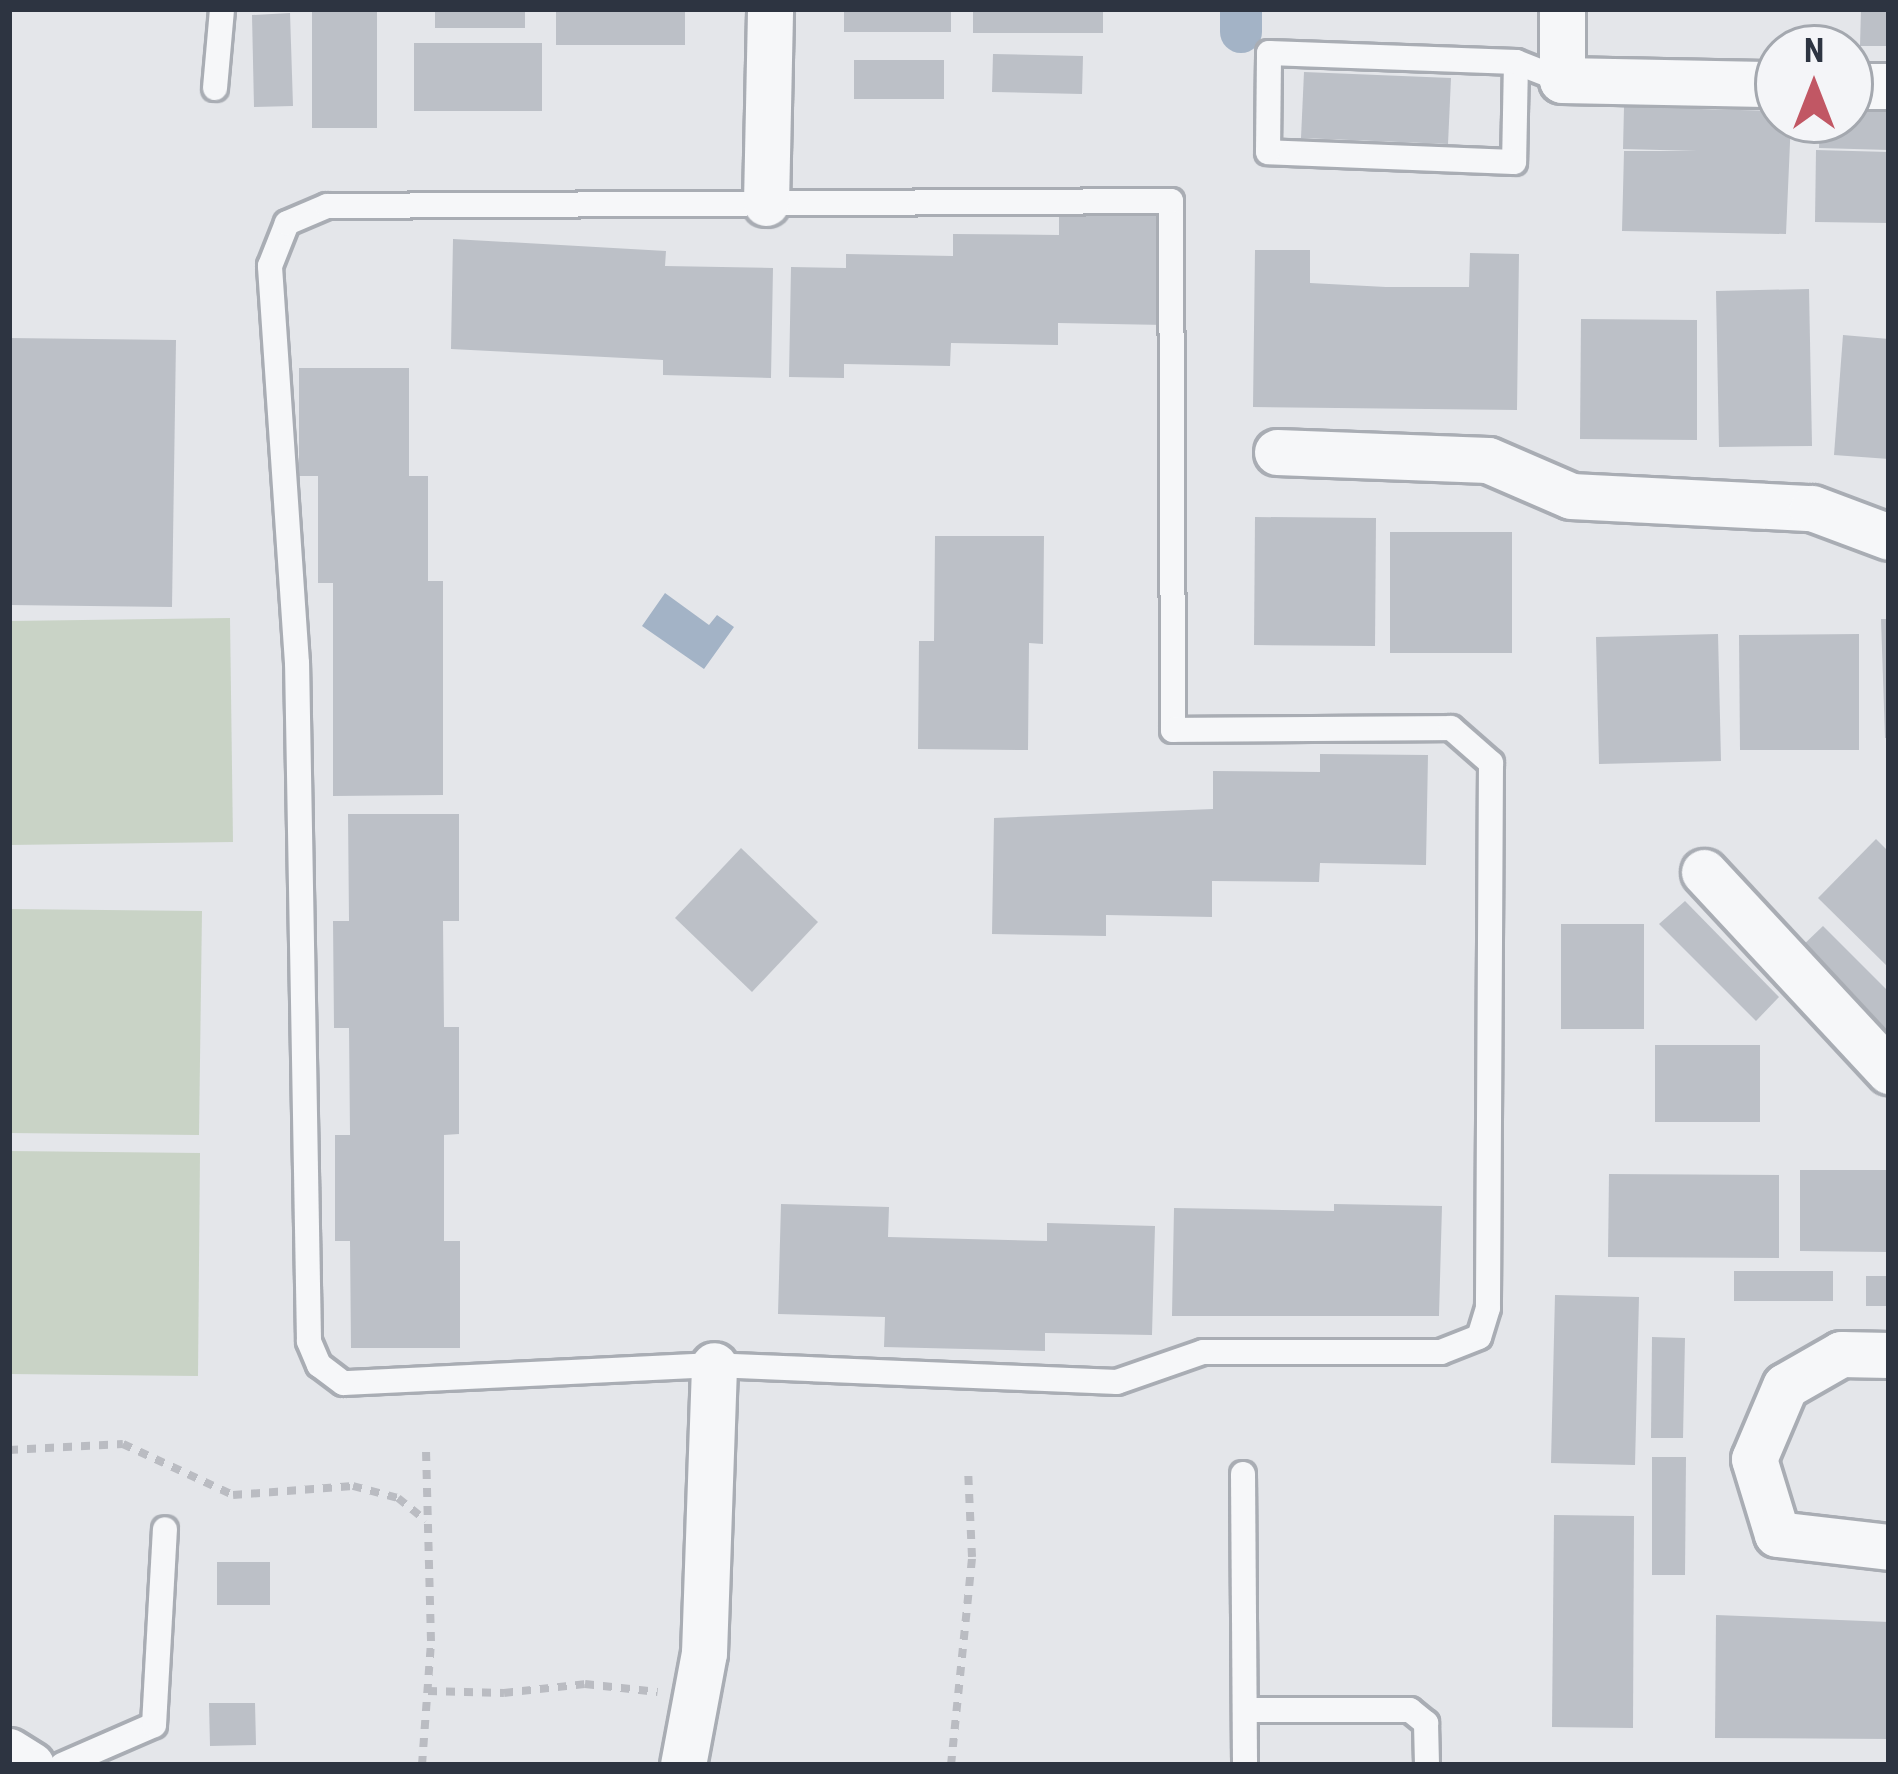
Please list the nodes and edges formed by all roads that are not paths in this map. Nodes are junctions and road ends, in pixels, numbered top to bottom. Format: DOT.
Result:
graph roads {
  1 [pos="222,9"];
  2 [pos="770,9"];
  3 [pos="1562,9"];
  4 [pos="1516,62"];
  5 [pos="1562,80"];
  6 [pos="1754,84"];
  7 [pos="215,88"];
  8 [pos="766,203"];
  9 [pos="1277,452"];
  10 [pos="1889,536"];
  11 [pos="1704,872"];
  12 [pos="1889,1071"];
  13 [pos="1889,1355"];
  14 [pos="714,1365"];
  15 [pos="1243,1474"];
  16 [pos="165,1529"];
  17 [pos="1889,1546"];
  18 [pos="1244,1710"];
  19 [pos="9,1751"];
  20 [pos="31,1765"];
  21 [pos="62,1765"];
  22 [pos="682,1765"];
  23 [pos="1245,1765"];
  24 [pos="1427,1765"];
  1 -- 7 [label="lane"];
  2 -- 8 [label="street"];
  3 -- 5 [label="street"];
  4 -- 4 [label="lane"];
  4 -- 5 [label="lane"];
  5 -- 6 [label="street"];
  8 -- 14 [label="lane"];
  8 -- 14 [label="lane"];
  9 -- 10 [label="street"];
  11 -- 12 [label="street"];
  13 -- 17 [label="street"];
  14 -- 22 [label="street"];
  15 -- 18 [label="lane"];
  16 -- 21 [label="lane"];
  18 -- 23 [label="lane"];
  18 -- 24 [label="lane"];
  19 -- 20 [label="street"];
}
